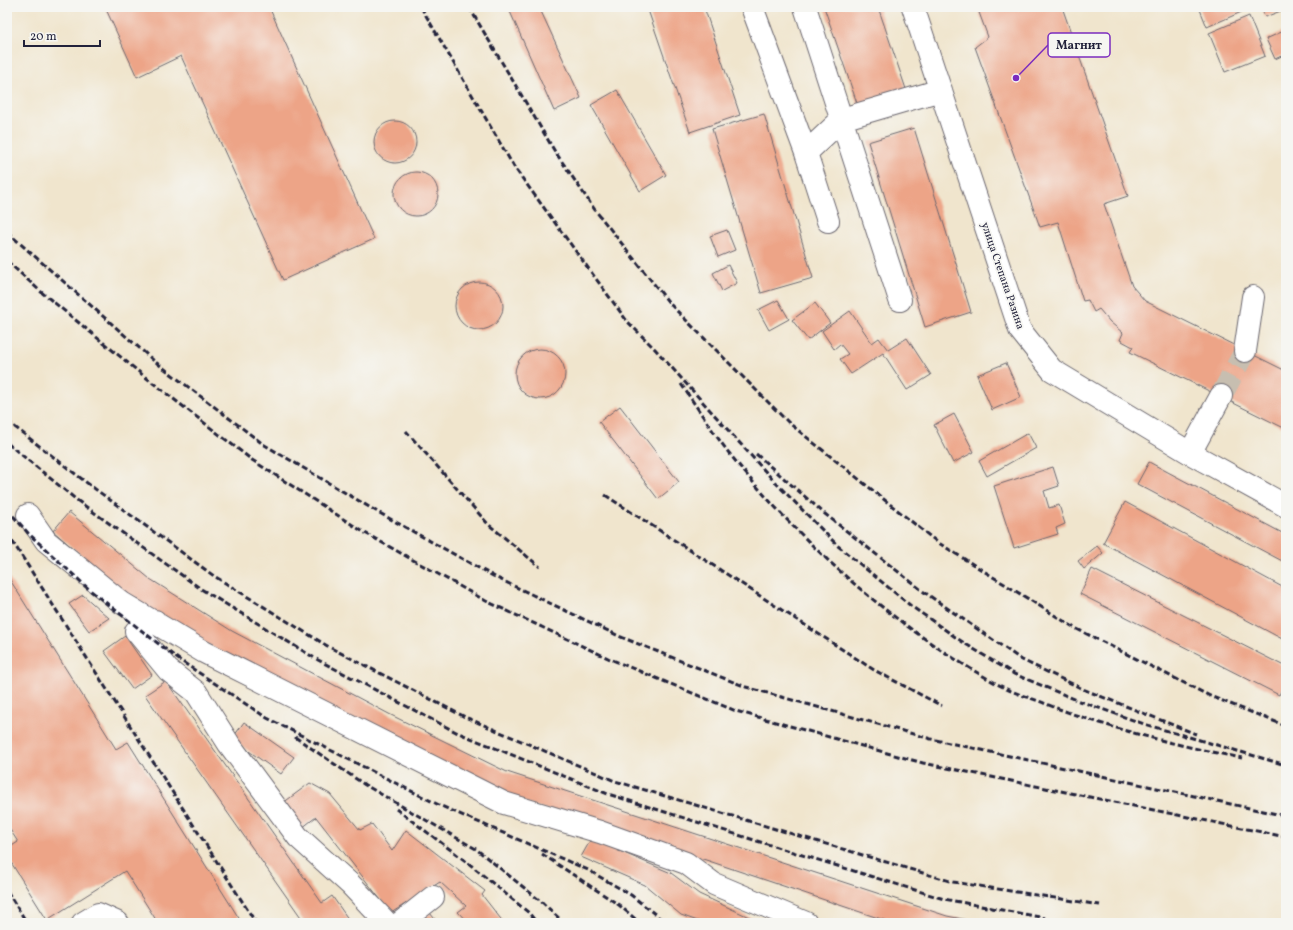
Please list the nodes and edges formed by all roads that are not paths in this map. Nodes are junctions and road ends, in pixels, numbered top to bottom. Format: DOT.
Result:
graph roads {
  1 [pos="752,7"];
  2 [pos="804,7"];
  3 [pos="913,7"];
  4 [pos="941,90"];
  5 [pos="842,119"];
  6 [pos="806,153"];
  7 [pos="828,221"];
  8 [pos="1253,297"];
  9 [pos="900,300"];
  10 [pos="1245,351"];
  11 [pos="1222,396"];
  12 [pos="1190,453"];
  13 [pos="1286,506"];
  14 [pos="28,515"];
  15 [pos="155,621"];
  16 [pos="433,897"];
  17 [pos="84,923"];
  18 [pos="118,923"];
  19 [pos="387,923"];
  20 [pos="400,923"];
  21 [pos="806,923"];
  1 -- 6 [label="street"];
  2 -- 5 [label="street"];
  3 -- 4 [label="street, улица Степана Разина"];
  4 -- 5 [label="street"];
  4 -- 12 [label="street, улица Степана Разина"];
  5 -- 6 [label="street"];
  5 -- 9 [label="street"];
  6 -- 7 [label="street"];
  8 -- 10 [label="street"];
  11 -- 12 [label="street"];
  12 -- 13 [label="street, улица Степана Разина"];
  14 -- 15 [label="street"];
  15 -- 19 [label="street"];
  15 -- 21 [label="street"];
  16 -- 20 [label="street"];
  17 -- 18 [label="street"];
}
